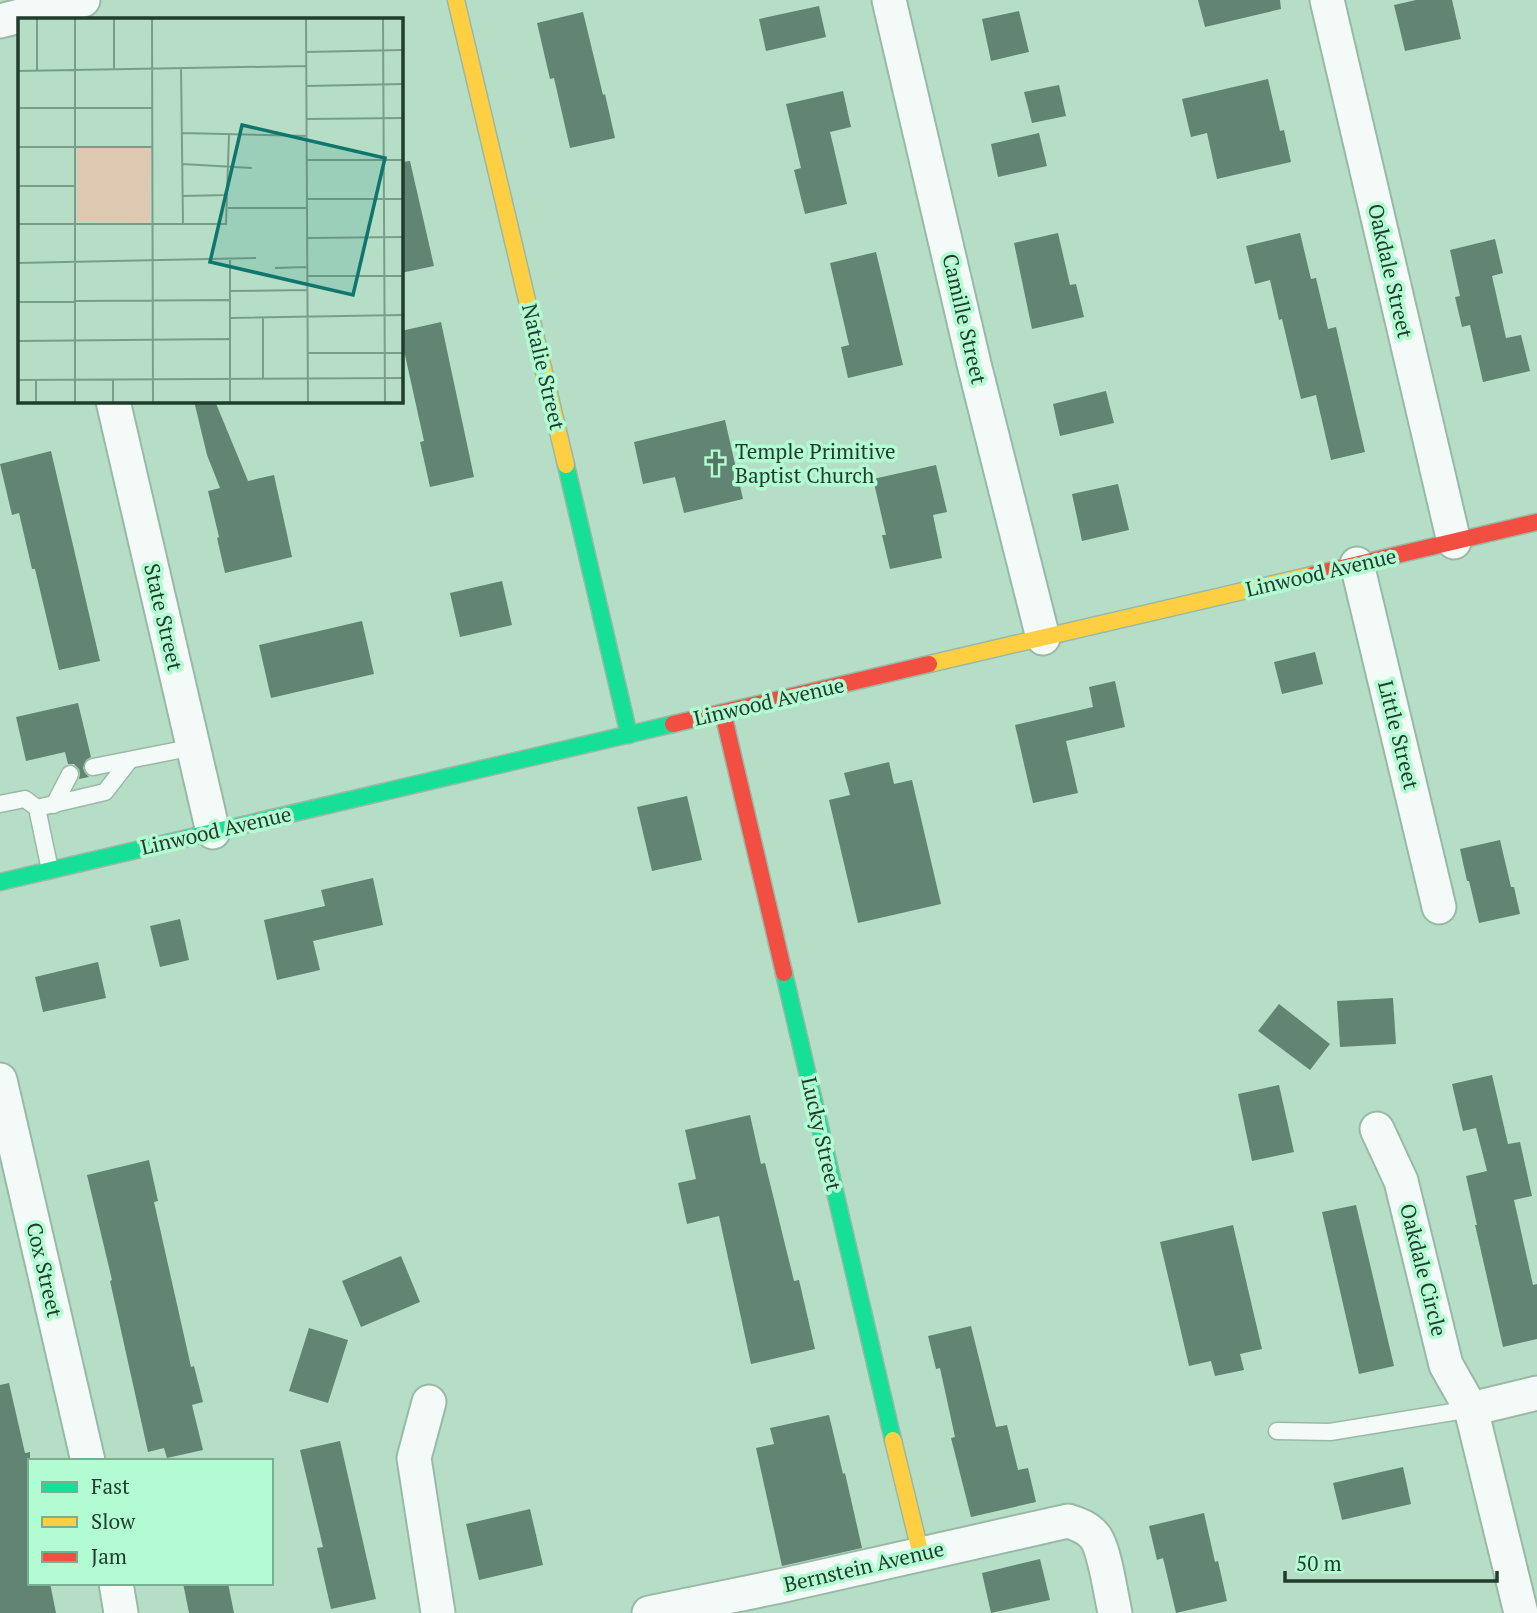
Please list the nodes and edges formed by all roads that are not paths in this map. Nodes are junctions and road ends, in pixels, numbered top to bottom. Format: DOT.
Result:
graph roads {
  1 [pos="83,0"];
  2 [pos="456,0"];
  3 [pos="889,0"];
  4 [pos="1327,0"];
  5 [pos="16,14"];
  6 [pos="113,402"];
  7 [pos="1537,522"];
  8 [pos="1454,542"];
  9 [pos="1357,564"];
  10 [pos="1043,638"];
  11 [pos="723,713"];
  12 [pos="629,735"];
  13 [pos="194,747"];
  14 [pos="129,761"];
  15 [pos="93,767"];
  16 [pos="71,774"];
  17 [pos="0,804"];
  18 [pos="54,804"];
  19 [pos="37,808"];
  20 [pos="213,832"];
  21 [pos="0,865"];
  22 [pos="50,870"];
  23 [pos="2,882"];
  24 [pos="1440,907"];
  25 [pos="0,1080"];
  26 [pos="1377,1129"];
  27 [pos="1537,1393"];
  28 [pos="429,1402"];
  29 [pos="1471,1409"];
  30 [pos="1277,1431"];
  31 [pos="88,1459"];
  32 [pos="921,1555"];
  33 [pos="116,1585"];
  34 [pos="783,1600"];
  35 [pos="121,1613"];
  36 [pos="438,1613"];
  37 [pos="649,1613"];
  38 [pos="1115,1613"];
  39 [pos="1521,1613"];
  1 -- 5 [label="street"];
  2 -- 12 [label="street, Natalie Street"];
  3 -- 10 [label="street, Camille Street"];
  4 -- 8 [label="street, Oakdale Street"];
  6 -- 13 [label="street, State Street"];
  7 -- 8 [label="street, Linwood Avenue"];
  8 -- 9 [label="street, Linwood Avenue"];
  9 -- 10 [label="street, Linwood Avenue"];
  9 -- 24 [label="street, Little Street"];
  10 -- 11 [label="street, Linwood Avenue"];
  11 -- 12 [label="street, Linwood Avenue"];
  11 -- 32 [label="street, Lucky Street"];
  12 -- 20 [label="street, Linwood Avenue"];
  13 -- 14 [label="lane"];
  13 -- 20 [label="street, State Street"];
  14 -- 15 [label="lane"];
  14 -- 18 [label="lane"];
  16 -- 18 [label="lane"];
  17 -- 19 [label="lane"];
  18 -- 19 [label="lane"];
  19 -- 22 [label="lane"];
  20 -- 22 [label="street, Linwood Avenue"];
  21 -- 23 [label="lane"];
  22 -- 23 [label="street, Linwood Avenue"];
  25 -- 31 [label="street, Cox Street"];
  26 -- 29 [label="street, Oakdale Circle"];
  27 -- 29 [label="street"];
  28 -- 36 [label="street"];
  29 -- 30 [label="lane"];
  29 -- 39 [label="street"];
  32 -- 34 [label="street, Bernstein Avenue"];
  32 -- 38 [label="street, Bernstein Avenue"];
  33 -- 35 [label="street"];
  34 -- 37 [label="street, Bernstein Avenue"];
}
